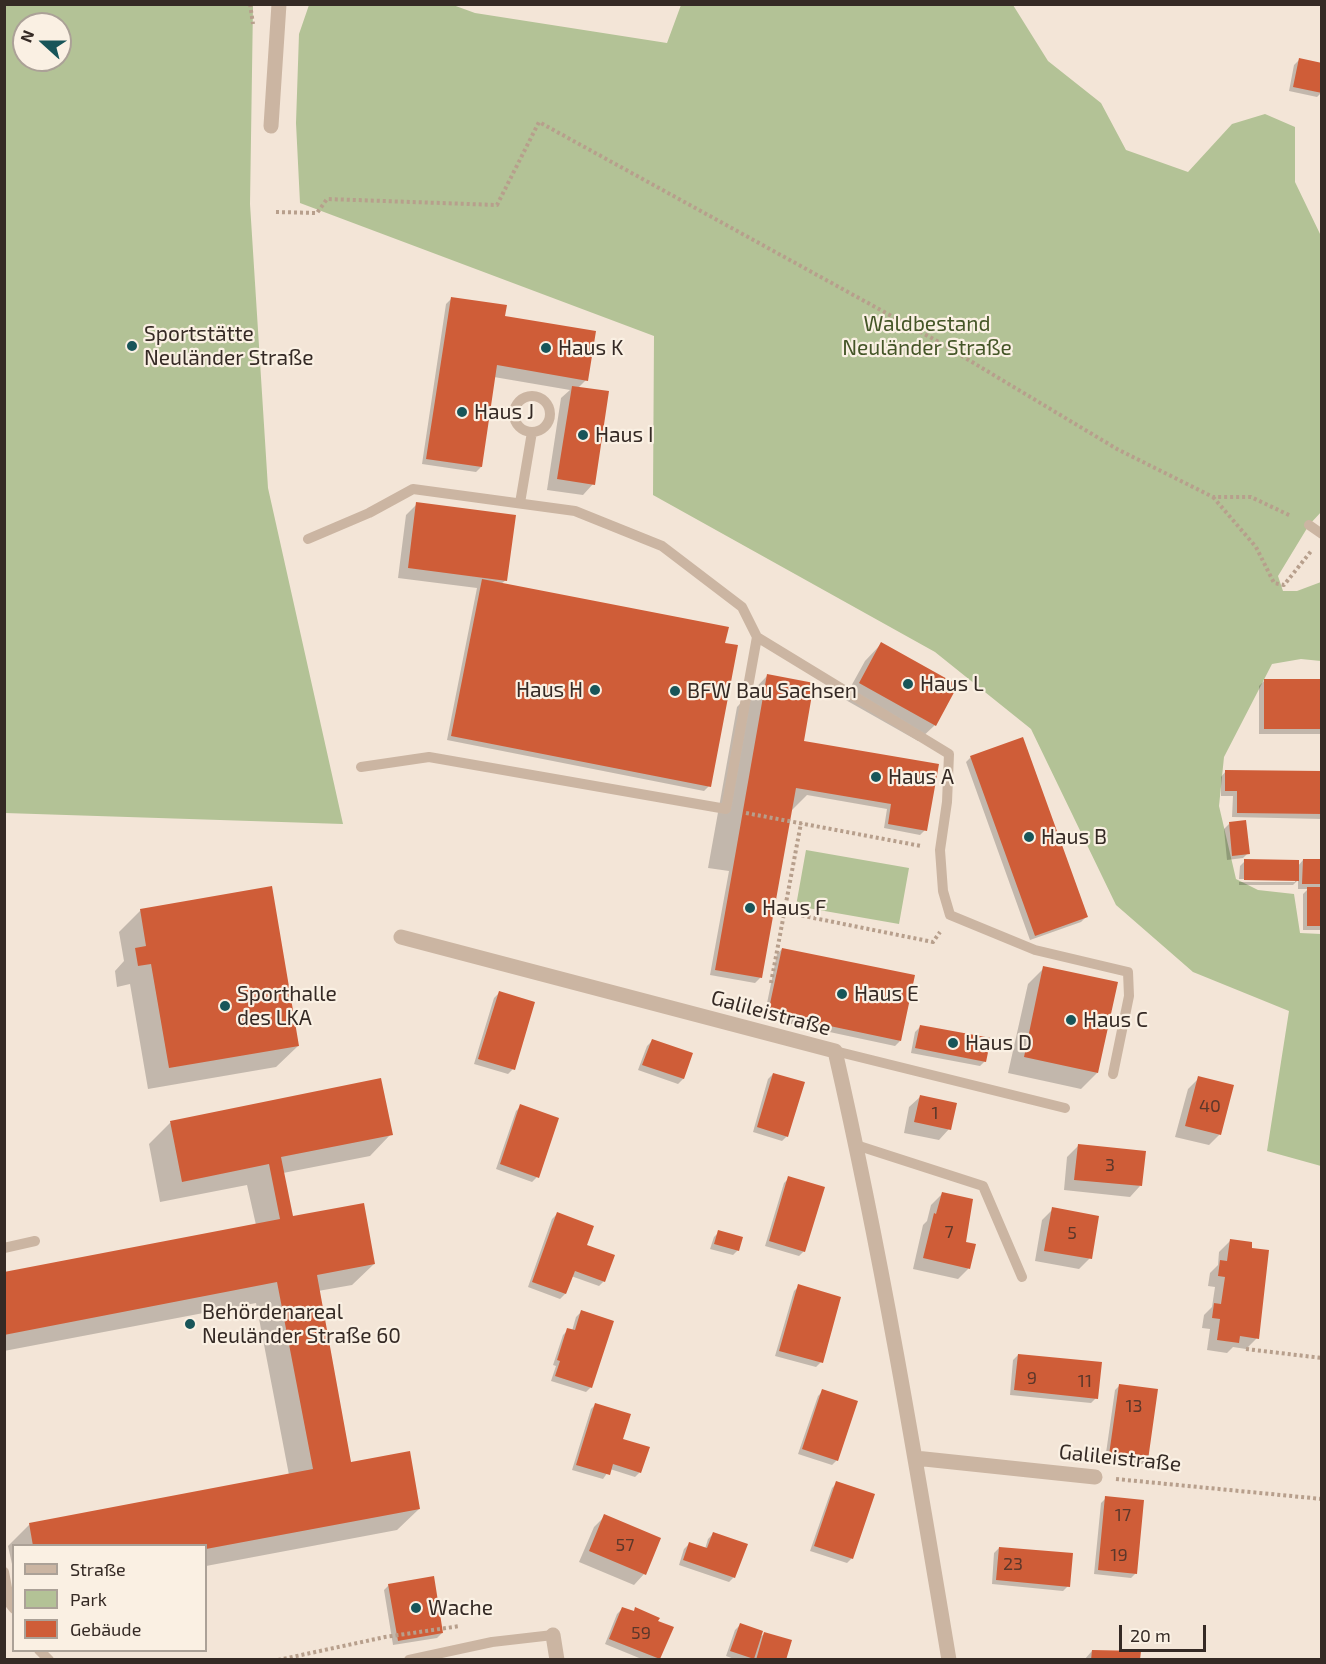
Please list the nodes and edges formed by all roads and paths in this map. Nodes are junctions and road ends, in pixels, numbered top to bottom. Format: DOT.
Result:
graph roads {
  1 [pos="279,4"];
  2 [pos="271,126"];
  3 [pos="276,213"];
  4 [pos="532,432"];
  5 [pos="1213,497"];
  6 [pos="520,503"];
  7 [pos="1309,525"];
  8 [pos="1322,534"];
  9 [pos="308,539"];
  10 [pos="1315,546"];
  11 [pos="757,636"];
  12 [pos="361,767"];
  13 [pos="726,809"];
  14 [pos="801,823"];
  15 [pos="940,850"];
  16 [pos="784,912"];
  17 [pos="950,915"];
  18 [pos="401,937"];
  19 [pos="771,982"];
  20 [pos="835,1051"];
  21 [pos="1113,1074"];
  22 [pos="1065,1108"];
  23 [pos="856,1144"];
  24 [pos="35,1241"];
  25 [pos="4,1248"];
  26 [pos="1022,1277"];
  27 [pos="1246,1349"];
  28 [pos="1322,1358"];
  29 [pos="915,1458"];
  30 [pos="1095,1477"];
  31 [pos="1322,1500"];
  32 [pos="4,1572"];
  33 [pos="12,1606"];
  34 [pos="553,1635"];
  35 [pos="492,1642"];
  36 [pos="278,1659"];
  37 [pos="409,1659"];
  38 [pos="557,1659"];
  39 [pos="949,1659"];
  1 -- 2 [label="street"];
  3 -- 5 [label="path"];
  4 -- 6 [label="lane"];
  5 -- 7 [label="path"];
  5 -- 10 [label="path"];
  6 -- 9 [label="lane"];
  6 -- 11 [label="lane"];
  7 -- 8 [label="lane"];
  11 -- 13 [label="lane"];
  11 -- 15 [label="lane"];
  12 -- 13 [label="lane"];
  13 -- 14 [label="path"];
  14 -- 15 [label="path"];
  14 -- 16 [label="path"];
  15 -- 17 [label="lane"];
  16 -- 17 [label="path"];
  16 -- 19 [label="path"];
  17 -- 21 [label="lane"];
  18 -- 20 [label="street, Galileistraße"];
  20 -- 22 [label="lane"];
  20 -- 23 [label="street, Galileistraße"];
  23 -- 26 [label="lane"];
  23 -- 29 [label="street, Galileistraße"];
  24 -- 25 [label="lane"];
  27 -- 28 [label="path"];
  29 -- 30 [label="street, Galileistraße"];
  29 -- 39 [label="street, Galileistraße"];
  30 -- 31 [label="path, Galileistraße"];
  32 -- 33 [label="lane"];
  34 -- 35 [label="lane"];
  34 -- 38 [label="street"];
  35 -- 36 [label="path"];
  35 -- 37 [label="lane"];
}
